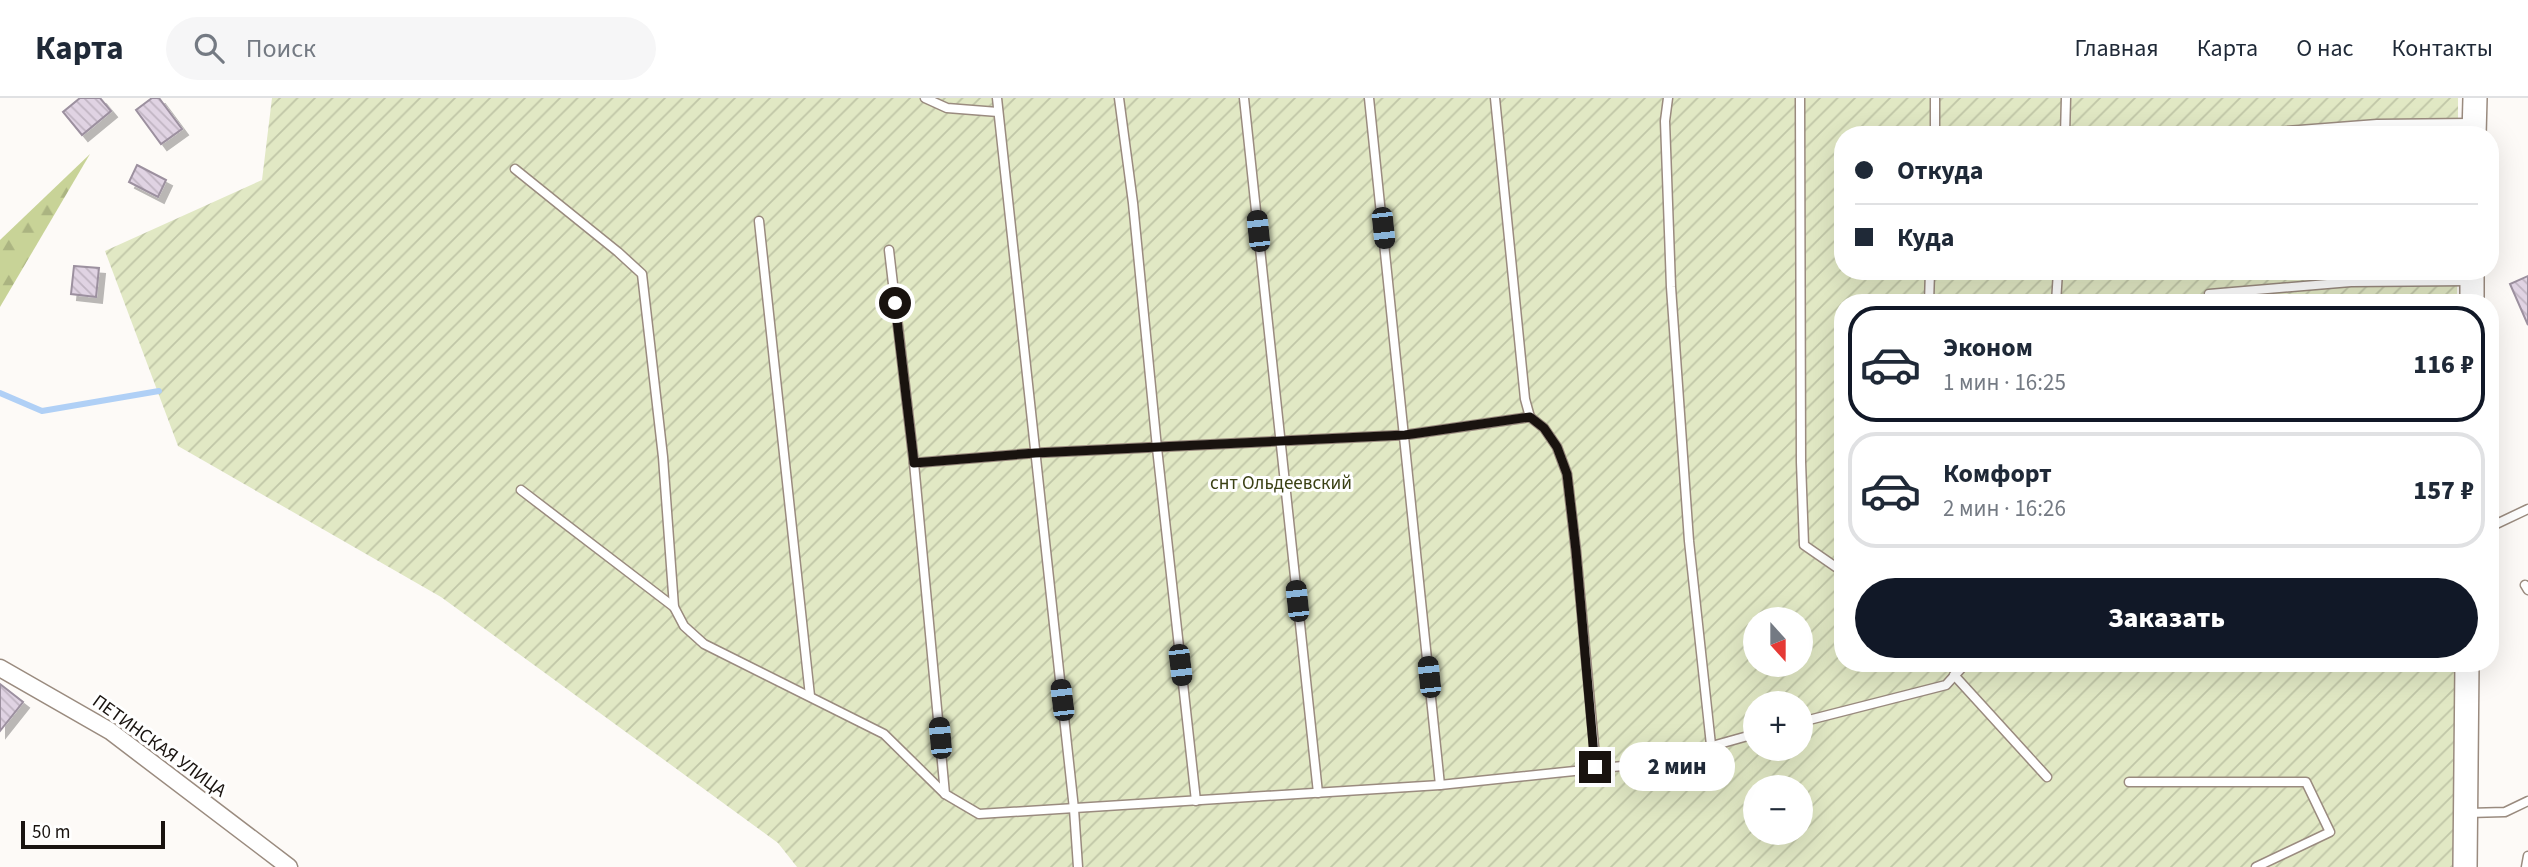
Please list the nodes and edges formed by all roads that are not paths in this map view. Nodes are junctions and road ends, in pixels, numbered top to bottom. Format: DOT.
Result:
graph roads {
  1 [pos="925,98"];
  2 [pos="997,98"];
  3 [pos="1119,98"];
  4 [pos="1244,98"];
  5 [pos="1369,98"];
  6 [pos="1495,98"];
  7 [pos="1668,98"];
  8 [pos="1800,98"];
  9 [pos="1935,98"];
  10 [pos="2066,98"];
  11 [pos="2475,98"];
  12 [pos="998,112"];
  13 [pos="1934,126"];
  14 [pos="2065,126"];
  15 [pos="2351,126"];
  16 [pos="2416,126"];
  17 [pos="2474,126"];
  18 [pos="514,169"];
  19 [pos="759,221"];
  20 [pos="889,250"];
  21 [pos="2472,285"];
  22 [pos="2209,294"];
  23 [pos="1530,417"];
  24 [pos="1405,435"];
  25 [pos="1279,441"];
  26 [pos="1157,448"];
  27 [pos="1035,453"];
  28 [pos="914,463"];
  29 [pos="521,490"];
  30 [pos="2528,509"];
  31 [pos="2499,523"];
  32 [pos="1834,566"];
  33 [pos="674,607"];
  34 [pos="0,667"];
  35 [pos="1958,672"];
  36 [pos="2467,672"];
  37 [pos="1954,676"];
  38 [pos="810,696"];
  39 [pos="1813,719"];
  40 [pos="1743,737"];
  41 [pos="1711,745"];
  42 [pos="1595,767"];
  43 [pos="2047,777"];
  44 [pos="2129,782"];
  45 [pos="1440,785"];
  46 [pos="945,793"];
  47 [pos="1318,793"];
  48 [pos="1196,801"];
  49 [pos="2528,801"];
  50 [pos="1074,810"];
  51 [pos="2465,813"];
  52 [pos="2528,856"];
  53 [pos="289,867"];
  54 [pos="1078,867"];
  55 [pos="2256,867"];
  56 [pos="2465,867"];
  57 [pos="2526,867"];
  1 -- 12 [label="lane"];
  2 -- 12 [label="lane"];
  3 -- 26 [label="lane"];
  4 -- 25 [label="lane"];
  5 -- 24 [label="lane"];
  6 -- 23 [label="lane"];
  7 -- 41 [label="lane"];
  8 -- 32 [label="lane"];
  9 -- 13 [label="lane"];
  10 -- 14 [label="lane"];
  11 -- 17 [label="street"];
  12 -- 27 [label="lane"];
  15 -- 16 [label="lane"];
  18 -- 33 [label="lane"];
  19 -- 38 [label="lane"];
  20 -- 28 [label="lane"];
  21 -- 22 [label="lane"];
  23 -- 24 [label="lane"];
  23 -- 42 [label="lane"];
  24 -- 25 [label="lane"];
  24 -- 45 [label="lane"];
  25 -- 26 [label="lane"];
  25 -- 47 [label="lane"];
  26 -- 27 [label="lane"];
  26 -- 48 [label="lane"];
  27 -- 28 [label="lane"];
  27 -- 50 [label="lane"];
  28 -- 46 [label="lane"];
  29 -- 33 [label="lane"];
  30 -- 31 [label="lane"];
  33 -- 38 [label="lane"];
  34 -- 53 [label="street, ПЕТИНСКАЯ УЛИЦА"];
  35 -- 37 [label="lane"];
  36 -- 51 [label="street"];
  37 -- 39 [label="lane"];
  37 -- 43 [label="lane"];
  38 -- 46 [label="lane"];
  40 -- 41 [label="lane"];
  41 -- 42 [label="lane"];
  42 -- 45 [label="lane"];
  44 -- 55 [label="lane"];
  45 -- 47 [label="lane"];
  46 -- 50 [label="lane"];
  47 -- 48 [label="lane"];
  48 -- 50 [label="lane"];
  49 -- 51 [label="lane"];
  50 -- 54 [label="lane"];
  51 -- 56 [label="street"];
  52 -- 57 [label="lane"];
}
